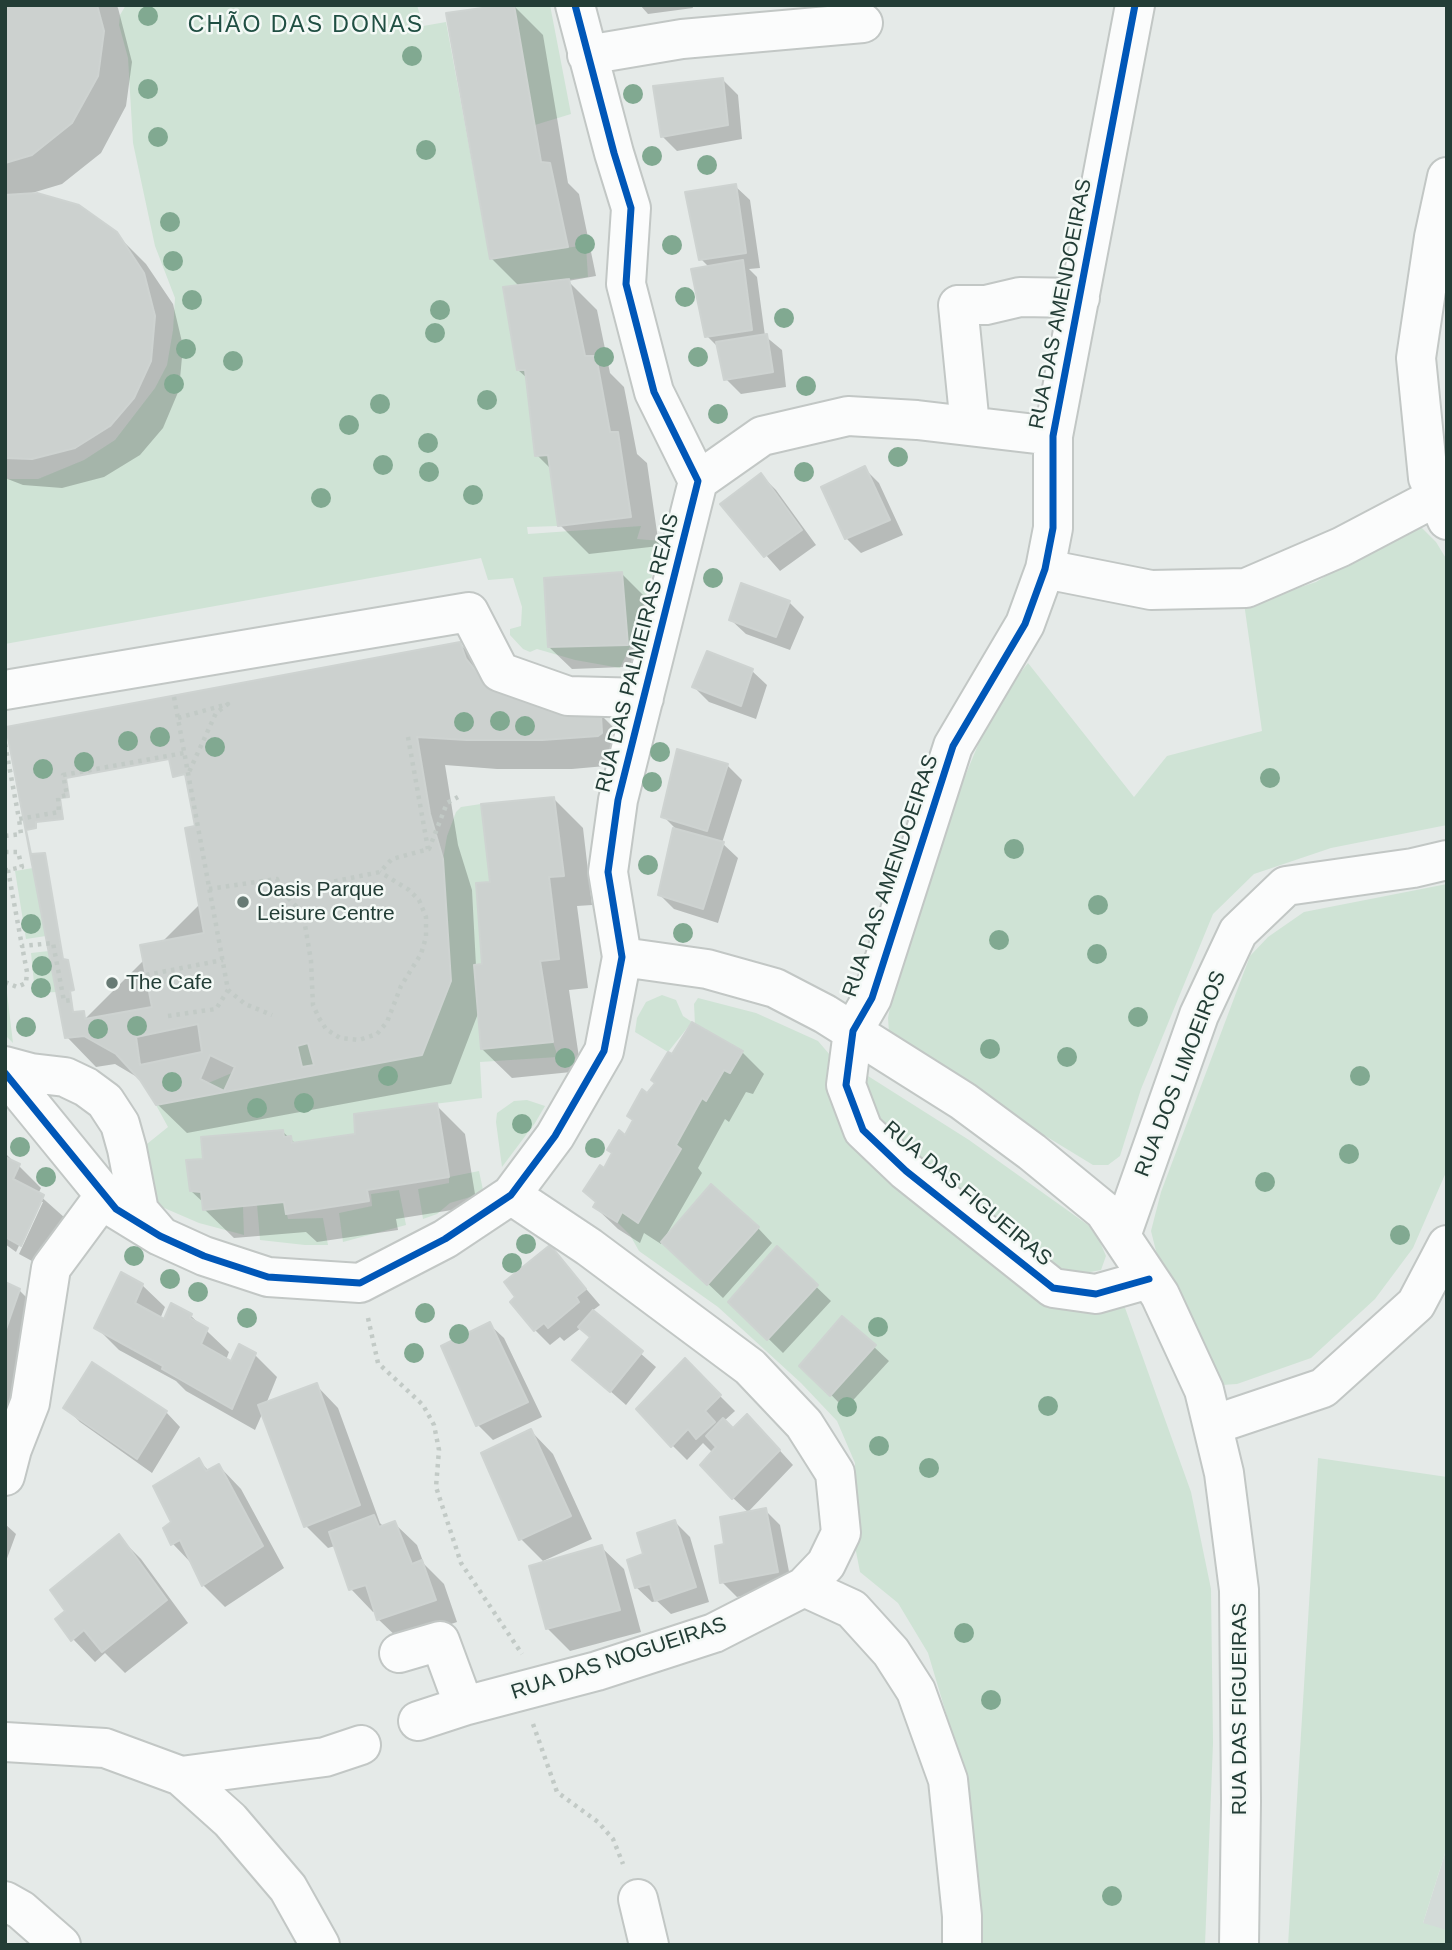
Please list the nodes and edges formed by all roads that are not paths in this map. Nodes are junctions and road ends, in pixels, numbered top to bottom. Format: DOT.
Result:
graph roads {
  1 [pos="575,5"];
  2 [pos="1135,5"];
  3 [pos="863,23"];
  4 [pos="587,55"];
  5 [pos="1447,177"];
  6 [pos="1080,298"];
  7 [pos="970,426"];
  8 [pos="1053,436"];
  9 [pos="698,481"];
  10 [pos="1442,508"];
  11 [pos="1045,569"];
  12 [pos="5,690"];
  13 [pos="644,698"];
  14 [pos="1447,860"];
  15 [pos="622,957"];
  16 [pos="853,1031"];
  17 [pos="5,1066"];
  18 [pos="5,1073"];
  19 [pos="105,1195"];
  20 [pos="512,1195"];
  21 [pos="160,1236"];
  22 [pos="1121,1237"];
  23 [pos="1447,1245"];
  24 [pos="1149,1279"];
  25 [pos="1213,1425"];
  26 [pos="5,1476"];
  27 [pos="804,1587"];
  28 [pos="399,1653"];
  29 [pos="464,1706"];
  30 [pos="418,1721"];
  31 [pos="5,1742"];
  32 [pos="361,1745"];
  33 [pos="181,1776"];
  34 [pos="638,1899"];
  35 [pos="5,1901"];
  36 [pos="61,1945"];
  37 [pos="320,1945"];
  38 [pos="649,1945"];
  39 [pos="962,1945"];
  40 [pos="1240,1945"];
  1 -- 4 [label="street"];
  2 -- 6 [label="street, RUA DAS AMENDOEIRAS"];
  3 -- 4 [label="street"];
  4 -- 9 [label="street"];
  5 -- 10 [label="street"];
  6 -- 7 [label="street"];
  6 -- 8 [label="street, RUA DAS AMENDOEIRAS"];
  7 -- 8 [label="street"];
  7 -- 9 [label="street"];
  8 -- 11 [label="street, RUA DAS AMENDOEIRAS"];
  9 -- 13 [label="street, RUA DAS PALMEIRAS REAIS"];
  10 -- 11 [label="street"];
  11 -- 16 [label="street, RUA DAS AMENDOEIRAS"];
  12 -- 13 [label="street, RUA DAS PALMEIRAS REAIS"];
  13 -- 15 [label="street, RUA DAS PALMEIRAS REAIS"];
  14 -- 22 [label="street, RUA DOS LIMOEIROS"];
  15 -- 16 [label="street, RUA DAS FIGUEIRAS"];
  15 -- 20 [label="street, RUA DAS PALMEIRAS REAIS"];
  16 -- 22 [label="street, RUA DAS FIGUEIRAS"];
  16 -- 24 [label="street, RUA DAS FIGUEIRAS"];
  17 -- 21 [label="street"];
  18 -- 19 [label="street"];
  19 -- 21 [label="street"];
  19 -- 26 [label="street"];
  20 -- 21 [label="street, RUA DAS PALMEIRAS REAIS"];
  20 -- 27 [label="street, RUA DAS NOGUEIRAS"];
  22 -- 24 [label="street, RUA DAS FIGUEIRAS"];
  23 -- 25 [label="street"];
  24 -- 25 [label="street, RUA DAS FIGUEIRAS"];
  25 -- 40 [label="street, RUA DAS FIGUEIRAS"];
  27 -- 29 [label="street, RUA DAS NOGUEIRAS"];
  27 -- 39 [label="street"];
  28 -- 29 [label="street"];
  29 -- 30 [label="street, RUA DAS NOGUEIRAS"];
  31 -- 33 [label="street"];
  32 -- 33 [label="street"];
  33 -- 37 [label="street"];
  34 -- 38 [label="street"];
  35 -- 36 [label="street"];
}
